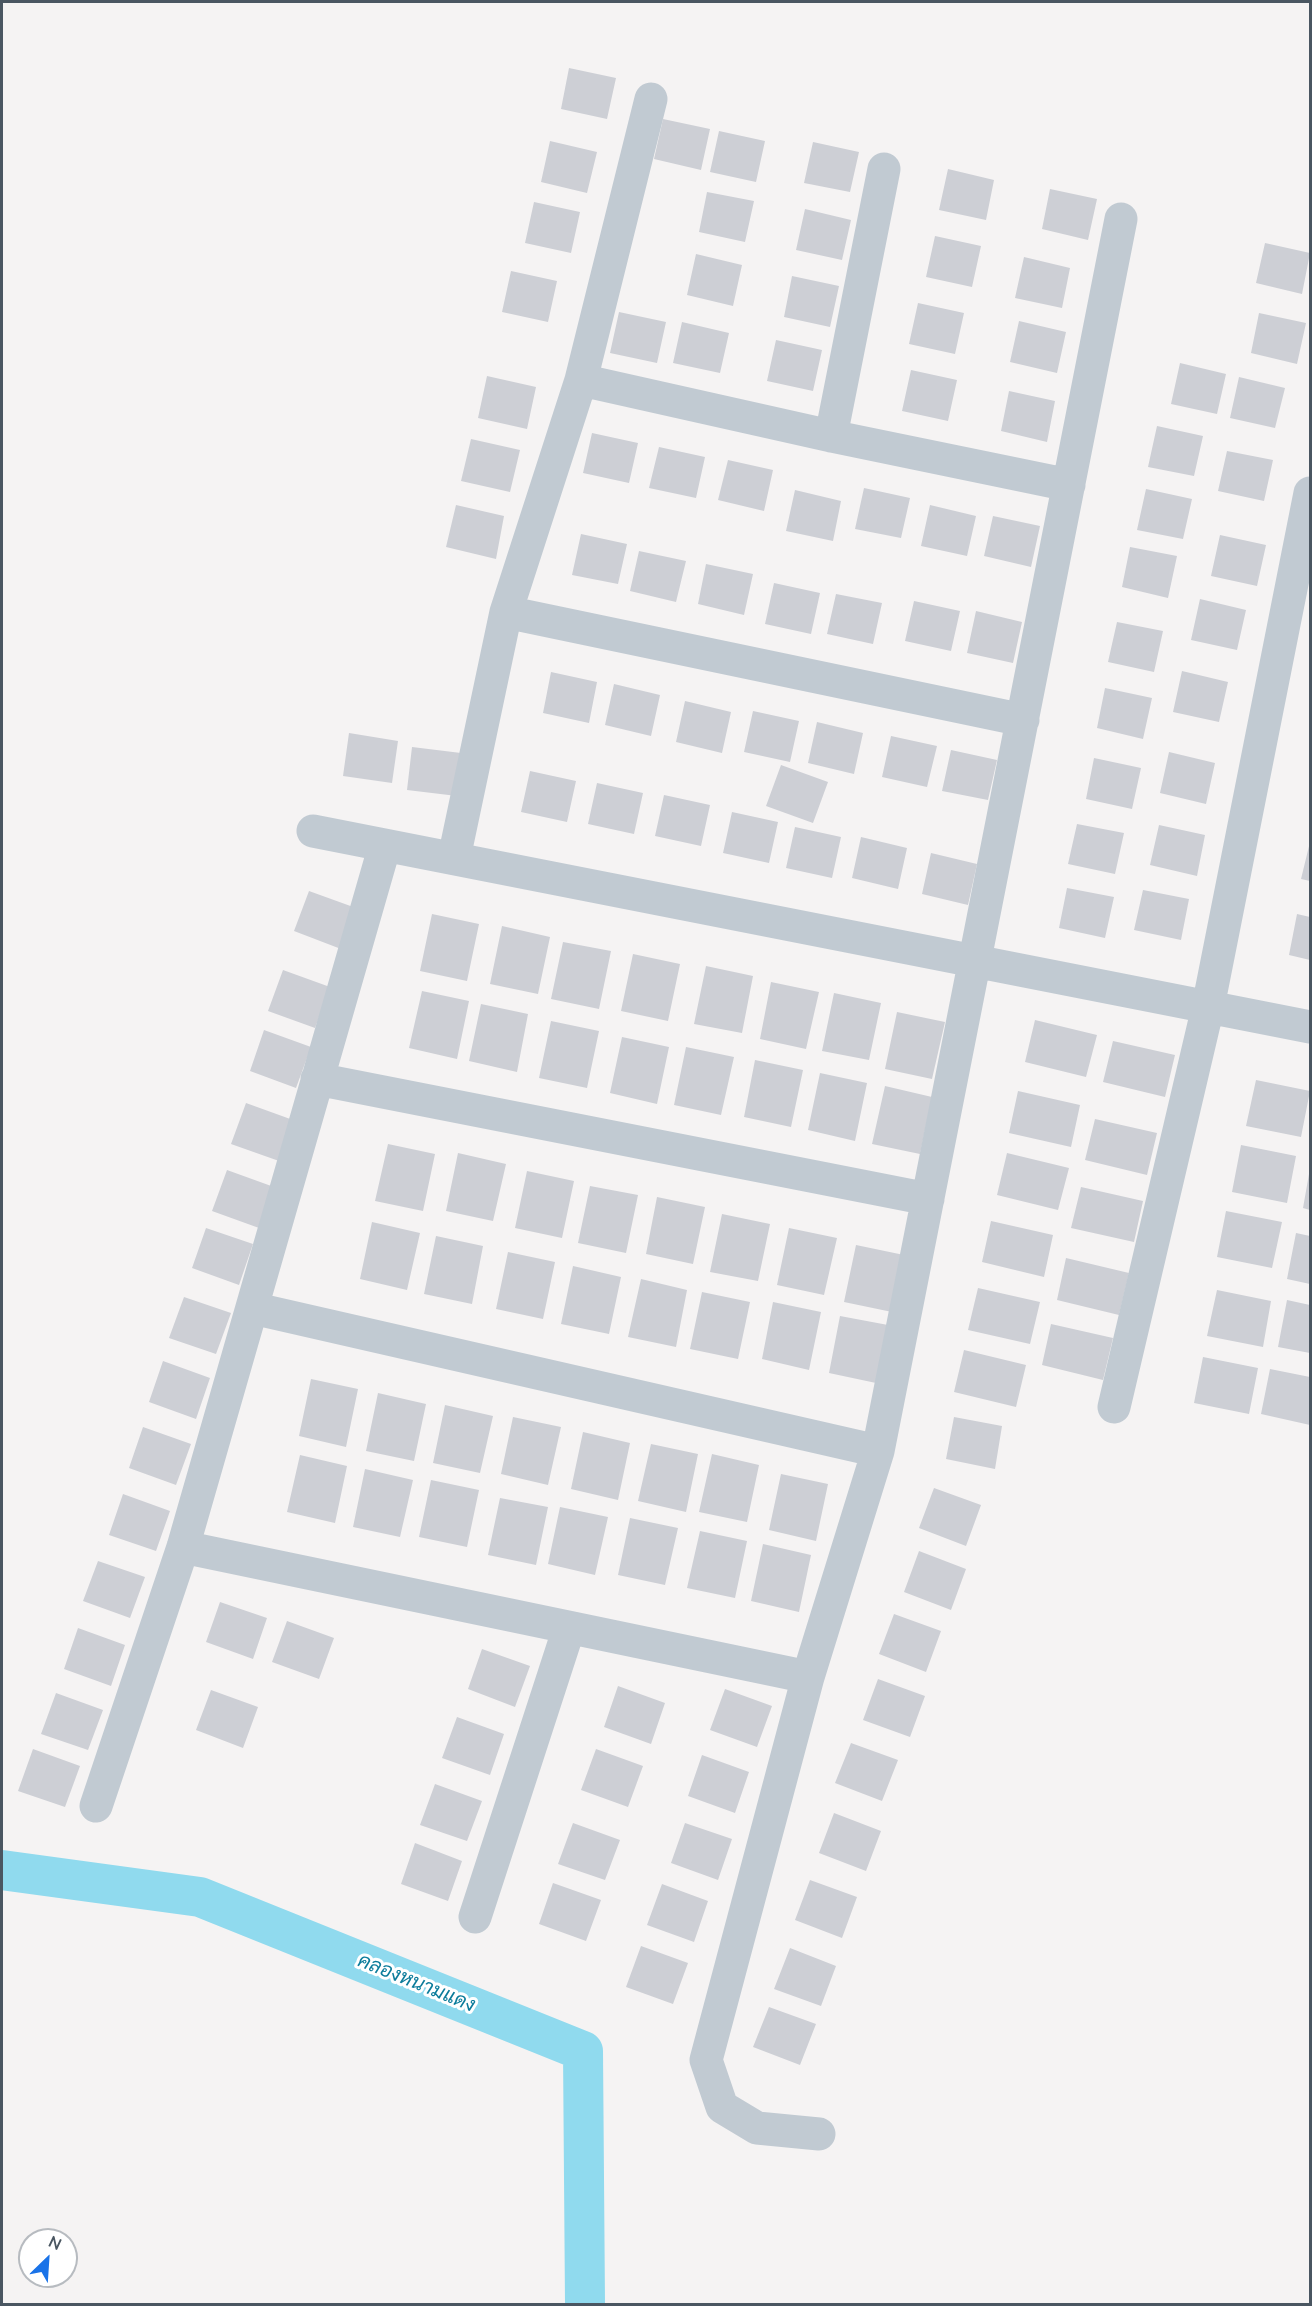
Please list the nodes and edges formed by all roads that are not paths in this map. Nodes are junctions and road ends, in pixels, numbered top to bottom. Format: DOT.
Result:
graph roads {
  1 [pos="651,99"];
  2 [pos="884,169"];
  3 [pos="1121,219"];
  4 [pos="581,380"];
  5 [pos="831,436"];
  6 [pos="1069,485"];
  7 [pos="1311,493"];
  8 [pos="507,612"];
  9 [pos="1023,720"];
  10 [pos="314,831"];
  11 [pos="385,844"];
  12 [pos="454,858"];
  13 [pos="976,961"];
  14 [pos="1208,1007"];
  15 [pos="1311,1027"];
  16 [pos="318,1079"];
  17 [pos="928,1199"];
  18 [pos="252,1308"];
  19 [pos="1114,1407"];
  20 [pos="878,1451"];
  21 [pos="183,1547"];
  22 [pos="569,1628"];
  23 [pos="808,1677"];
  24 [pos="96,1806"];
  25 [pos="475,1917"];
  26 [pos="819,2134"];
  1 -- 4 [label="street"];
  2 -- 5 [label="street"];
  3 -- 6 [label="street"];
  4 -- 5 [label="street"];
  4 -- 8 [label="street"];
  5 -- 6 [label="street"];
  6 -- 9 [label="street"];
  7 -- 14 [label="street"];
  8 -- 9 [label="street"];
  8 -- 12 [label="street"];
  9 -- 13 [label="street"];
  10 -- 11 [label="street"];
  11 -- 12 [label="street"];
  11 -- 16 [label="street"];
  12 -- 13 [label="street"];
  13 -- 14 [label="street"];
  13 -- 17 [label="street"];
  14 -- 15 [label="street"];
  14 -- 19 [label="street"];
  16 -- 17 [label="street"];
  16 -- 18 [label="street"];
  17 -- 20 [label="street"];
  18 -- 20 [label="street"];
  18 -- 21 [label="street"];
  20 -- 23 [label="street"];
  21 -- 22 [label="street"];
  21 -- 24 [label="street"];
  22 -- 23 [label="street"];
  22 -- 25 [label="street"];
  23 -- 26 [label="street"];
}
